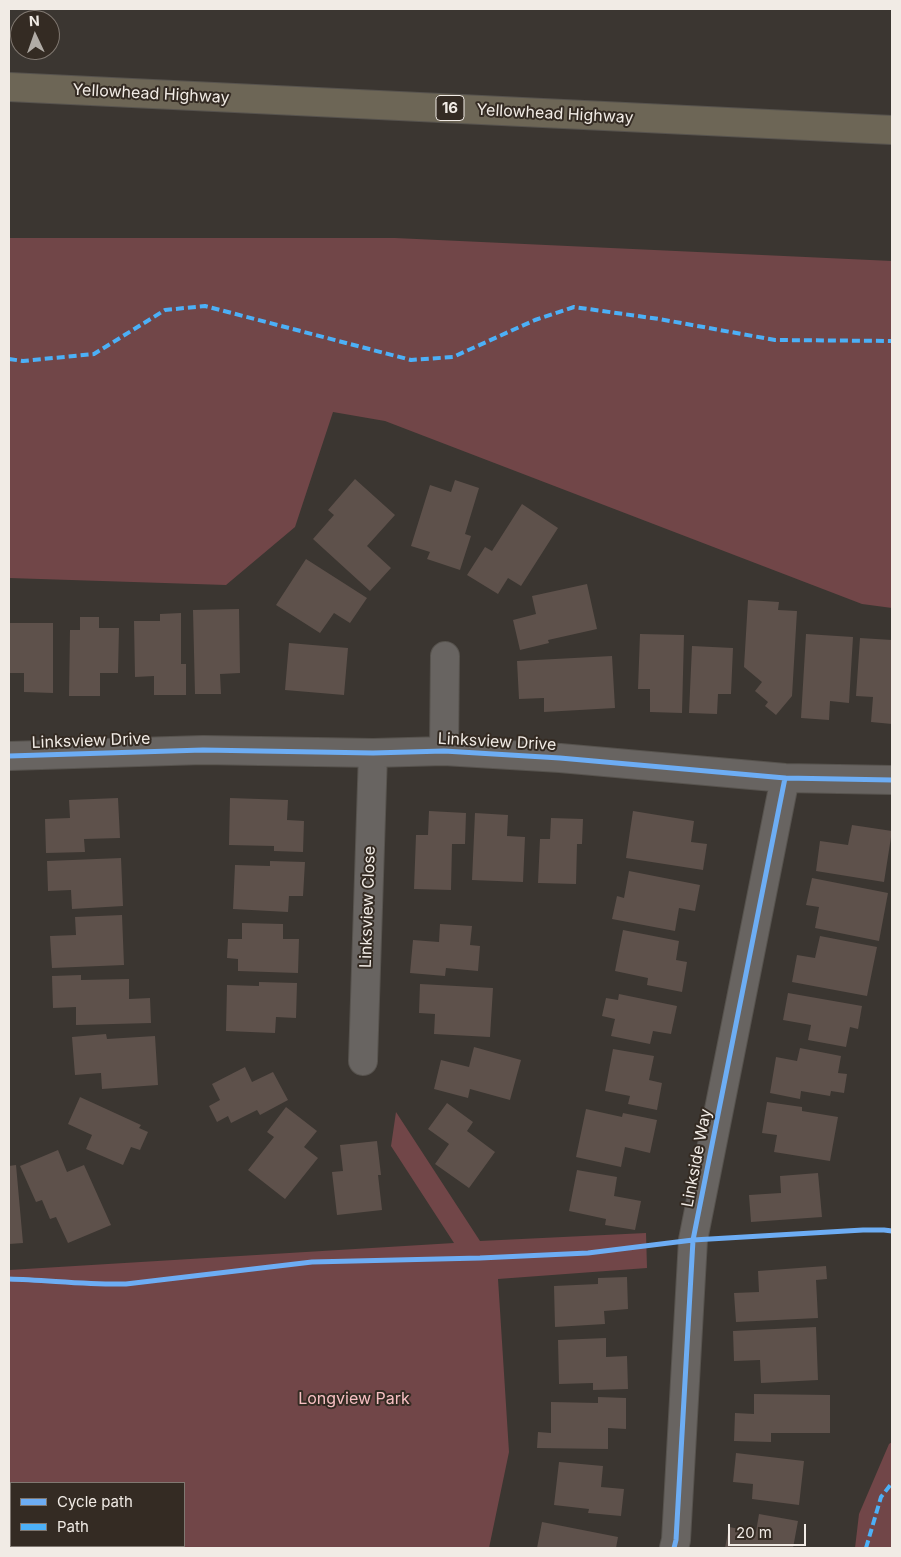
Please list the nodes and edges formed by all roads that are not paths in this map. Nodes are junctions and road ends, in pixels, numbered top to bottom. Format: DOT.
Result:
graph roads {
  1 [pos="9,87"];
  2 [pos="892,130"];
  3 [pos="445,656"];
  4 [pos="444,751"];
  5 [pos="373,753"];
  6 [pos="9,756"];
  7 [pos="785,778"];
  8 [pos="892,780"];
  9 [pos="363,1061"];
  10 [pos="674,1548"];
  1 -- 2 [label="highway, Yellowhead Highway / 16"];
  3 -- 4 [label="street"];
  4 -- 5 [label="street, Linksview Drive"];
  4 -- 7 [label="street, Linksview Drive"];
  5 -- 6 [label="street, Linksview Drive"];
  5 -- 9 [label="street, Linksview Close"];
  7 -- 8 [label="street, Linksview Drive"];
  7 -- 10 [label="street, Linkside Way"];
}
